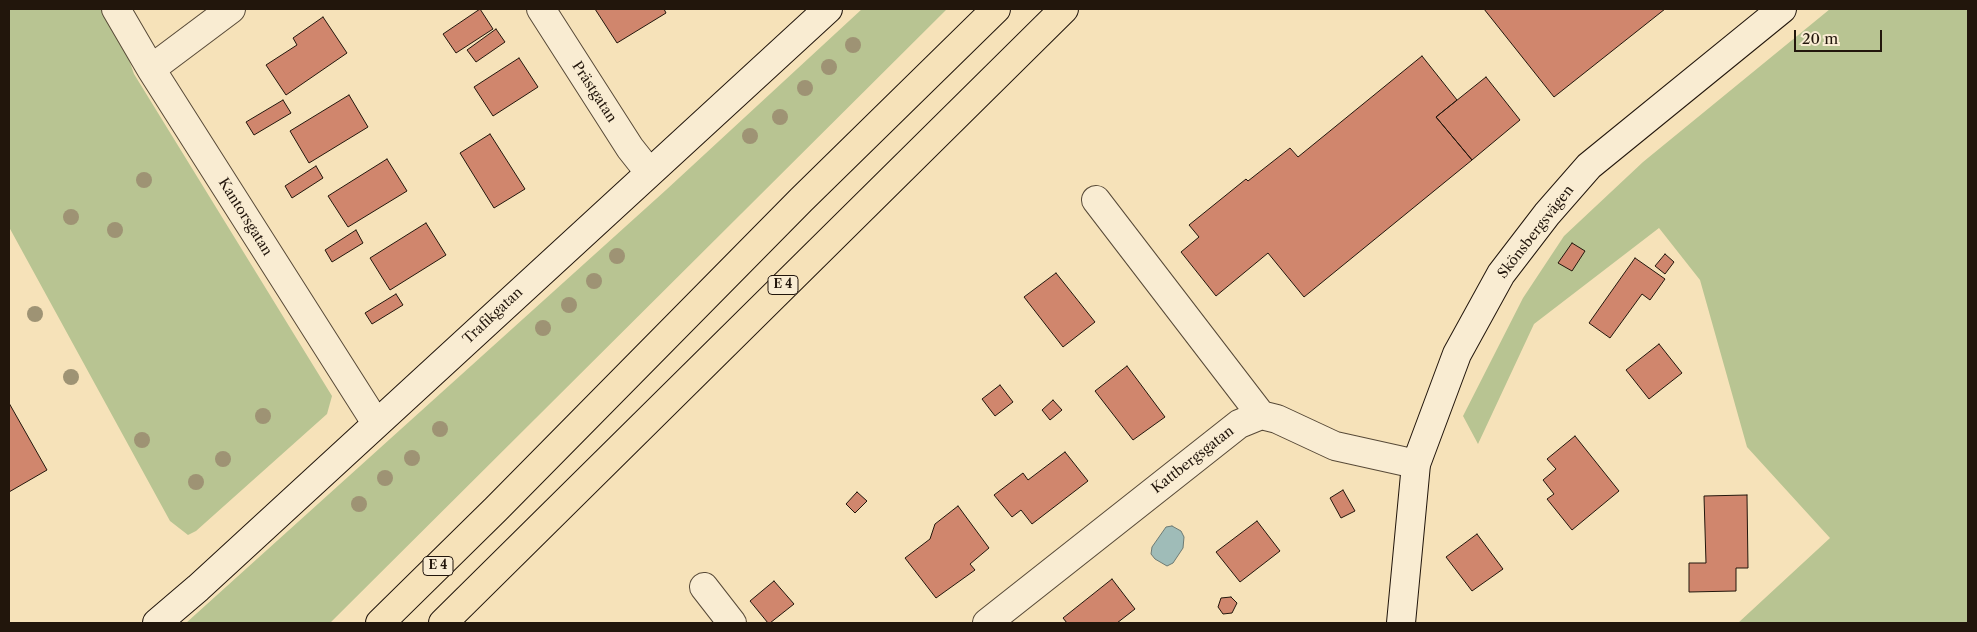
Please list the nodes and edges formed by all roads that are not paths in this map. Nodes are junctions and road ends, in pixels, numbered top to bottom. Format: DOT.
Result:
graph roads {
  1 [pos="116,9"];
  2 [pos="231,9"];
  3 [pos="541,9"];
  4 [pos="828,9"];
  5 [pos="996,9"];
  6 [pos="1064,9"];
  7 [pos="1782,9"];
  8 [pos="151,69"];
  9 [pos="649,172"];
  10 [pos="1096,200"];
  11 [pos="1261,415"];
  12 [pos="376,423"];
  13 [pos="1416,464"];
  14 [pos="704,586"];
  15 [pos="157,623"];
  16 [pos="380,623"];
  17 [pos="443,623"];
  18 [pos="732,623"];
  19 [pos="987,623"];
  20 [pos="1401,623"];
  1 -- 8 [label="street, Kantorsgatan"];
  2 -- 8 [label="street"];
  3 -- 9 [label="street, Prästgatan"];
  4 -- 9 [label="street, Trafikgatan"];
  5 -- 16 [label="highway, E 4"];
  6 -- 17 [label="highway, E 4"];
  7 -- 13 [label="street, Skönsbergsvägen"];
  8 -- 12 [label="street, Kantorsgatan"];
  9 -- 12 [label="street, Trafikgatan"];
  10 -- 11 [label="street"];
  11 -- 13 [label="street"];
  11 -- 19 [label="street, Kattbergsgatan"];
  12 -- 15 [label="street, Trafikgatan"];
  13 -- 20 [label="street, Skönsbergsvägen"];
  14 -- 18 [label="street"];
}
